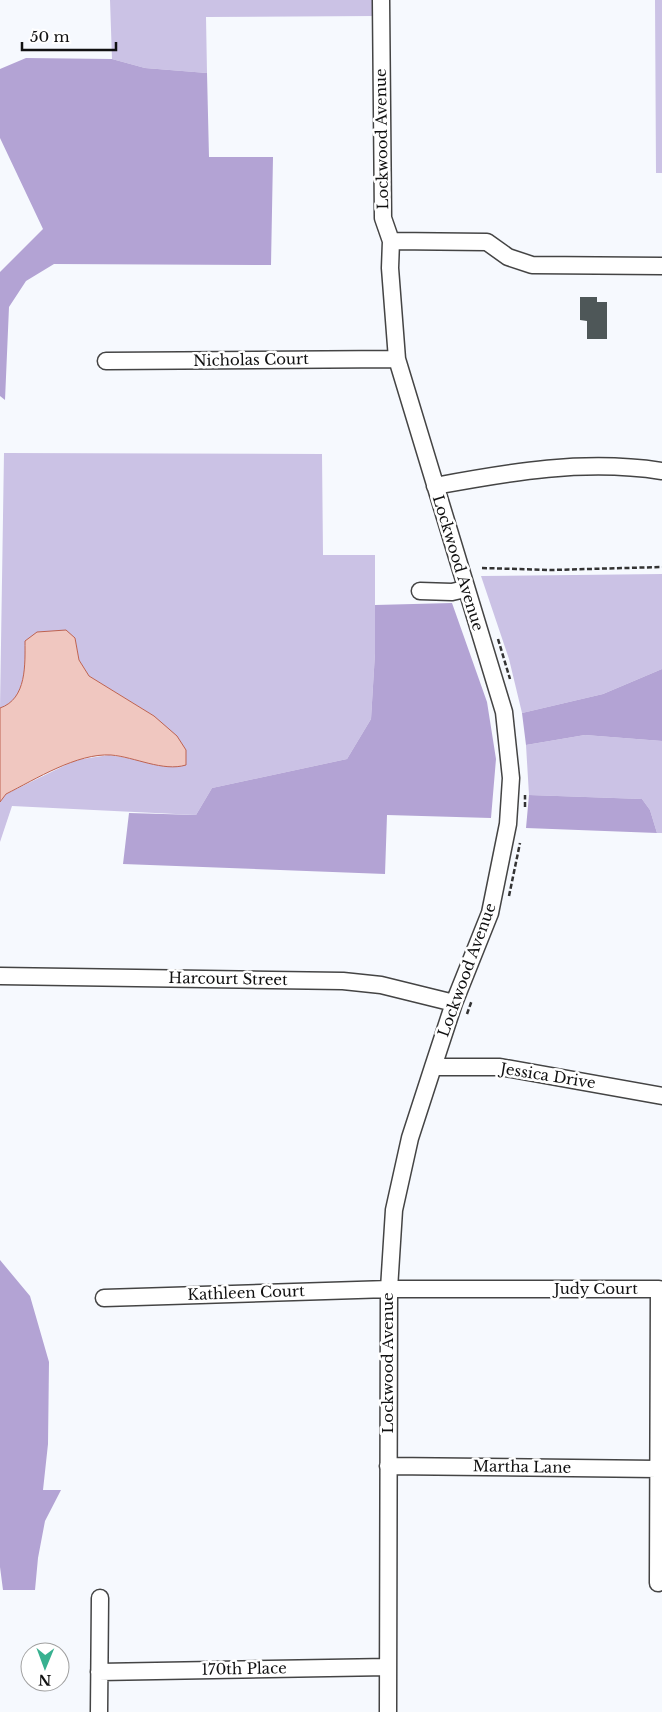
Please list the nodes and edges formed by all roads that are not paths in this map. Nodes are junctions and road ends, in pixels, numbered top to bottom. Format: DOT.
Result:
graph roads {
  1 [pos="381,0"];
  2 [pos="391,241"];
  3 [pos="662,266"];
  4 [pos="397,359"];
  5 [pos="106,361"];
  6 [pos="662,471"];
  7 [pos="435,486"];
  8 [pos="465,589"];
  9 [pos="420,591"];
  10 [pos="0,976"];
  11 [pos="454,1003"];
  12 [pos="432,1067"];
  13 [pos="662,1096"];
  14 [pos="389,1289"];
  15 [pos="104,1298"];
  16 [pos="388,1466"];
  17 [pos="657,1469"];
  18 [pos="658,1583"];
  19 [pos="100,1598"];
  20 [pos="388,1667"];
  21 [pos="99,1672"];
  22 [pos="99,1712"];
  23 [pos="388,1712"];
  1 -- 2 [label="street, Lockwood Avenue"];
  2 -- 3 [label="street"];
  2 -- 4 [label="street, Lockwood Avenue"];
  4 -- 5 [label="street, Nicholas Court"];
  4 -- 7 [label="street, Lockwood Avenue"];
  6 -- 7 [label="street"];
  7 -- 8 [label="street, Lockwood Avenue"];
  8 -- 9 [label="street"];
  8 -- 11 [label="street, Lockwood Avenue"];
  10 -- 11 [label="street, Harcourt Street"];
  11 -- 12 [label="street, Lockwood Avenue"];
  12 -- 13 [label="street, Jessica Drive"];
  12 -- 14 [label="street, Lockwood Avenue"];
  14 -- 15 [label="street, Kathleen Court"];
  14 -- 16 [label="street, Lockwood Avenue"];
  14 -- 17 [label="street, Judy Court"];
  16 -- 17 [label="street, Martha Lane"];
  16 -- 20 [label="street, Lockwood Avenue"];
  17 -- 18 [label="street, Judy Court"];
  19 -- 21 [label="street"];
  20 -- 21 [label="street, 170th Place"];
  20 -- 23 [label="street, Lockwood Avenue"];
  21 -- 22 [label="street"];
}
